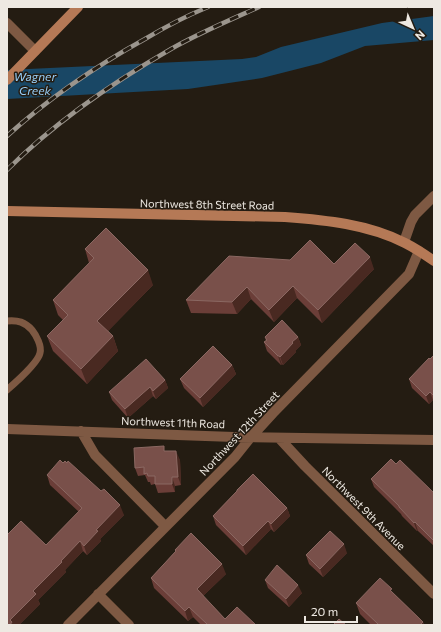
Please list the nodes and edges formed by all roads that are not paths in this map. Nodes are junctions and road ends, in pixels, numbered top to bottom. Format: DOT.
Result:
graph roads {
  1 [pos="78,7"];
  2 [pos="7,23"];
  3 [pos="35,51"];
  4 [pos="7,80"];
  5 [pos="434,196"];
  6 [pos="7,211"];
  7 [pos="404,242"];
  8 [pos="419,251"];
  9 [pos="434,261"];
  10 [pos="7,321"];
  11 [pos="7,390"];
  12 [pos="7,429"];
  13 [pos="80,431"];
  14 [pos="251,437"];
  15 [pos="279,438"];
  16 [pos="434,440"];
  17 [pos="165,526"];
  18 [pos="98,594"];
  19 [pos="434,594"];
  20 [pos="68,625"];
  21 [pos="129,625"];
  1 -- 3 [label="street"];
  2 -- 3 [label="street"];
  3 -- 4 [label="street"];
  5 -- 7 [label="street"];
  6 -- 7 [label="street, Northwest 8th Street Road"];
  7 -- 8 [label="street, Northwest 8th Street Road"];
  8 -- 9 [label="street, Northwest 8th Street Road"];
  8 -- 14 [label="street, Northwest 12th Street"];
  10 -- 11 [label="lane"];
  12 -- 13 [label="street, Northwest 11th Road"];
  13 -- 14 [label="street, Northwest 11th Road"];
  13 -- 17 [label="street"];
  14 -- 15 [label="street, Northwest 11th Road"];
  14 -- 17 [label="street, Northwest 12th Street"];
  15 -- 16 [label="street, Northwest 11th Road"];
  15 -- 19 [label="street, Northwest 9th Avenue"];
  17 -- 18 [label="street, Northwest 12th Street"];
  18 -- 20 [label="street, Northwest 12th Street"];
  18 -- 21 [label="street"];
}
